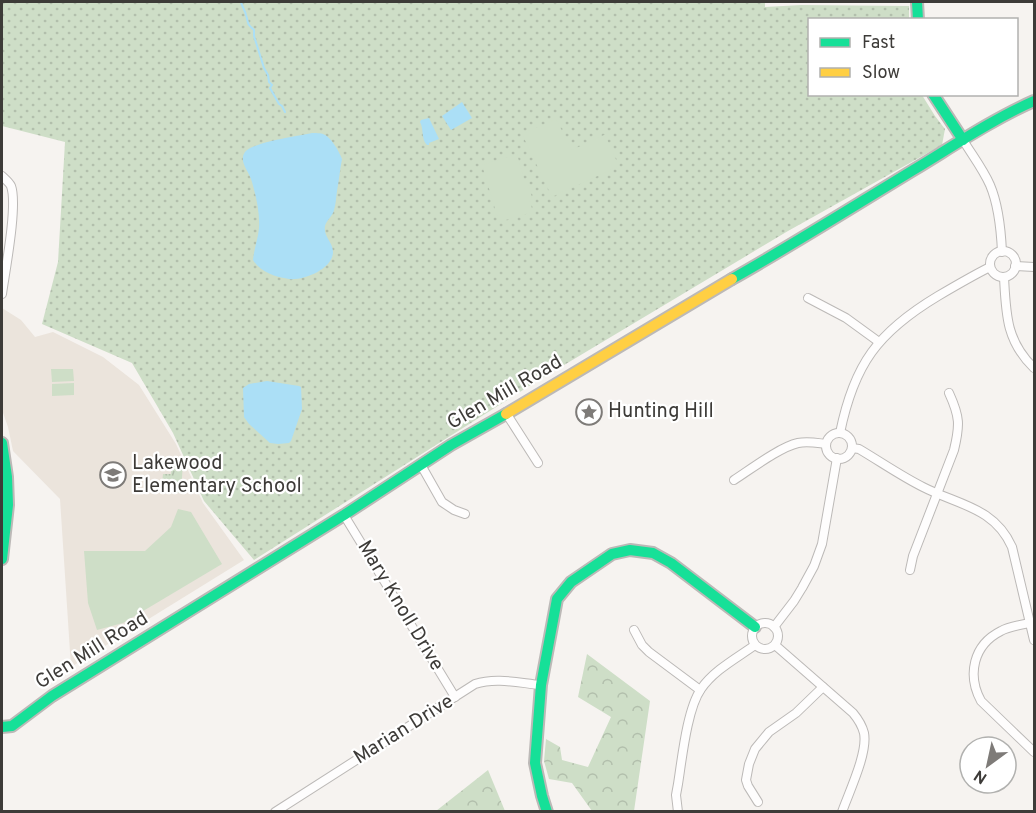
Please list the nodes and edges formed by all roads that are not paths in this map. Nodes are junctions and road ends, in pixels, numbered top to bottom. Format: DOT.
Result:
graph roads {
  1 [pos="917,2"];
  2 [pos="918,18"];
  3 [pos="934,96"];
  4 [pos="1035,101"];
  5 [pos="963,140"];
  6 [pos="2,176"];
  7 [pos="1002,252"];
  8 [pos="1016,266"];
  9 [pos="990,267"];
  10 [pos="1035,267"];
  11 [pos="1004,277"];
  12 [pos="2,294"];
  13 [pos="808,298"];
  14 [pos="879,342"];
  15 [pos="1035,368"];
  16 [pos="949,393"];
  17 [pos="506,413"];
  18 [pos="840,433"];
  19 [pos="2,443"];
  20 [pos="826,444"];
  21 [pos="852,448"];
  22 [pos="837,458"];
  23 [pos="538,463"];
  24 [pos="421,465"];
  25 [pos="734,480"];
  26 [pos="937,494"];
  27 [pos="465,514"];
  28 [pos="344,515"];
  29 [pos="2,559"];
  30 [pos="910,570"];
  31 [pos="1033,622"];
  32 [pos="755,627"];
  33 [pos="774,627"];
  34 [pos="634,630"];
  35 [pos="1035,640"];
  36 [pos="755,645"];
  37 [pos="775,645"];
  38 [pos="542,685"];
  39 [pos="823,687"];
  40 [pos="700,690"];
  41 [pos="455,697"];
  42 [pos="2,728"];
  43 [pos="1035,752"];
  44 [pos="758,802"];
  45 [pos="275,812"];
  46 [pos="547,812"];
  47 [pos="678,812"];
  48 [pos="842,812"];
  1 -- 2 [label="main road"];
  3 -- 5 [label="main road"];
  4 -- 5 [label="main road, Glen Mill Road"];
  5 -- 7 [label="street"];
  5 -- 17 [label="main road, Glen Mill Road"];
  6 -- 12 [label="street"];
  7 -- 8 [label="street"];
  7 -- 9 [label="street"];
  8 -- 10 [label="street"];
  8 -- 11 [label="street"];
  9 -- 11 [label="street"];
  9 -- 14 [label="street"];
  11 -- 15 [label="street"];
  13 -- 14 [label="street"];
  14 -- 18 [label="street"];
  16 -- 26 [label="street"];
  17 -- 23 [label="street"];
  17 -- 24 [label="main road, Glen Mill Road"];
  18 -- 20 [label="street"];
  18 -- 21 [label="street"];
  19 -- 29 [label="main road"];
  20 -- 22 [label="street"];
  20 -- 25 [label="street"];
  21 -- 22 [label="street"];
  21 -- 26 [label="street"];
  22 -- 33 [label="street"];
  24 -- 27 [label="street"];
  24 -- 28 [label="main road, Glen Mill Road"];
  26 -- 30 [label="street"];
  26 -- 31 [label="street"];
  28 -- 41 [label="street, Mary Knoll Drive"];
  28 -- 42 [label="main road, Glen Mill Road"];
  31 -- 35 [label="street"];
  31 -- 43 [label="street"];
  32 -- 33 [label="street"];
  32 -- 36 [label="street"];
  32 -- 38 [label="main road"];
  33 -- 37 [label="street"];
  34 -- 40 [label="street"];
  36 -- 37 [label="street"];
  36 -- 40 [label="street"];
  37 -- 39 [label="street"];
  38 -- 41 [label="street, Marian Drive"];
  38 -- 46 [label="main road"];
  39 -- 44 [label="street"];
  39 -- 48 [label="street"];
  40 -- 47 [label="street"];
  41 -- 45 [label="street, Marian Drive"];
}
